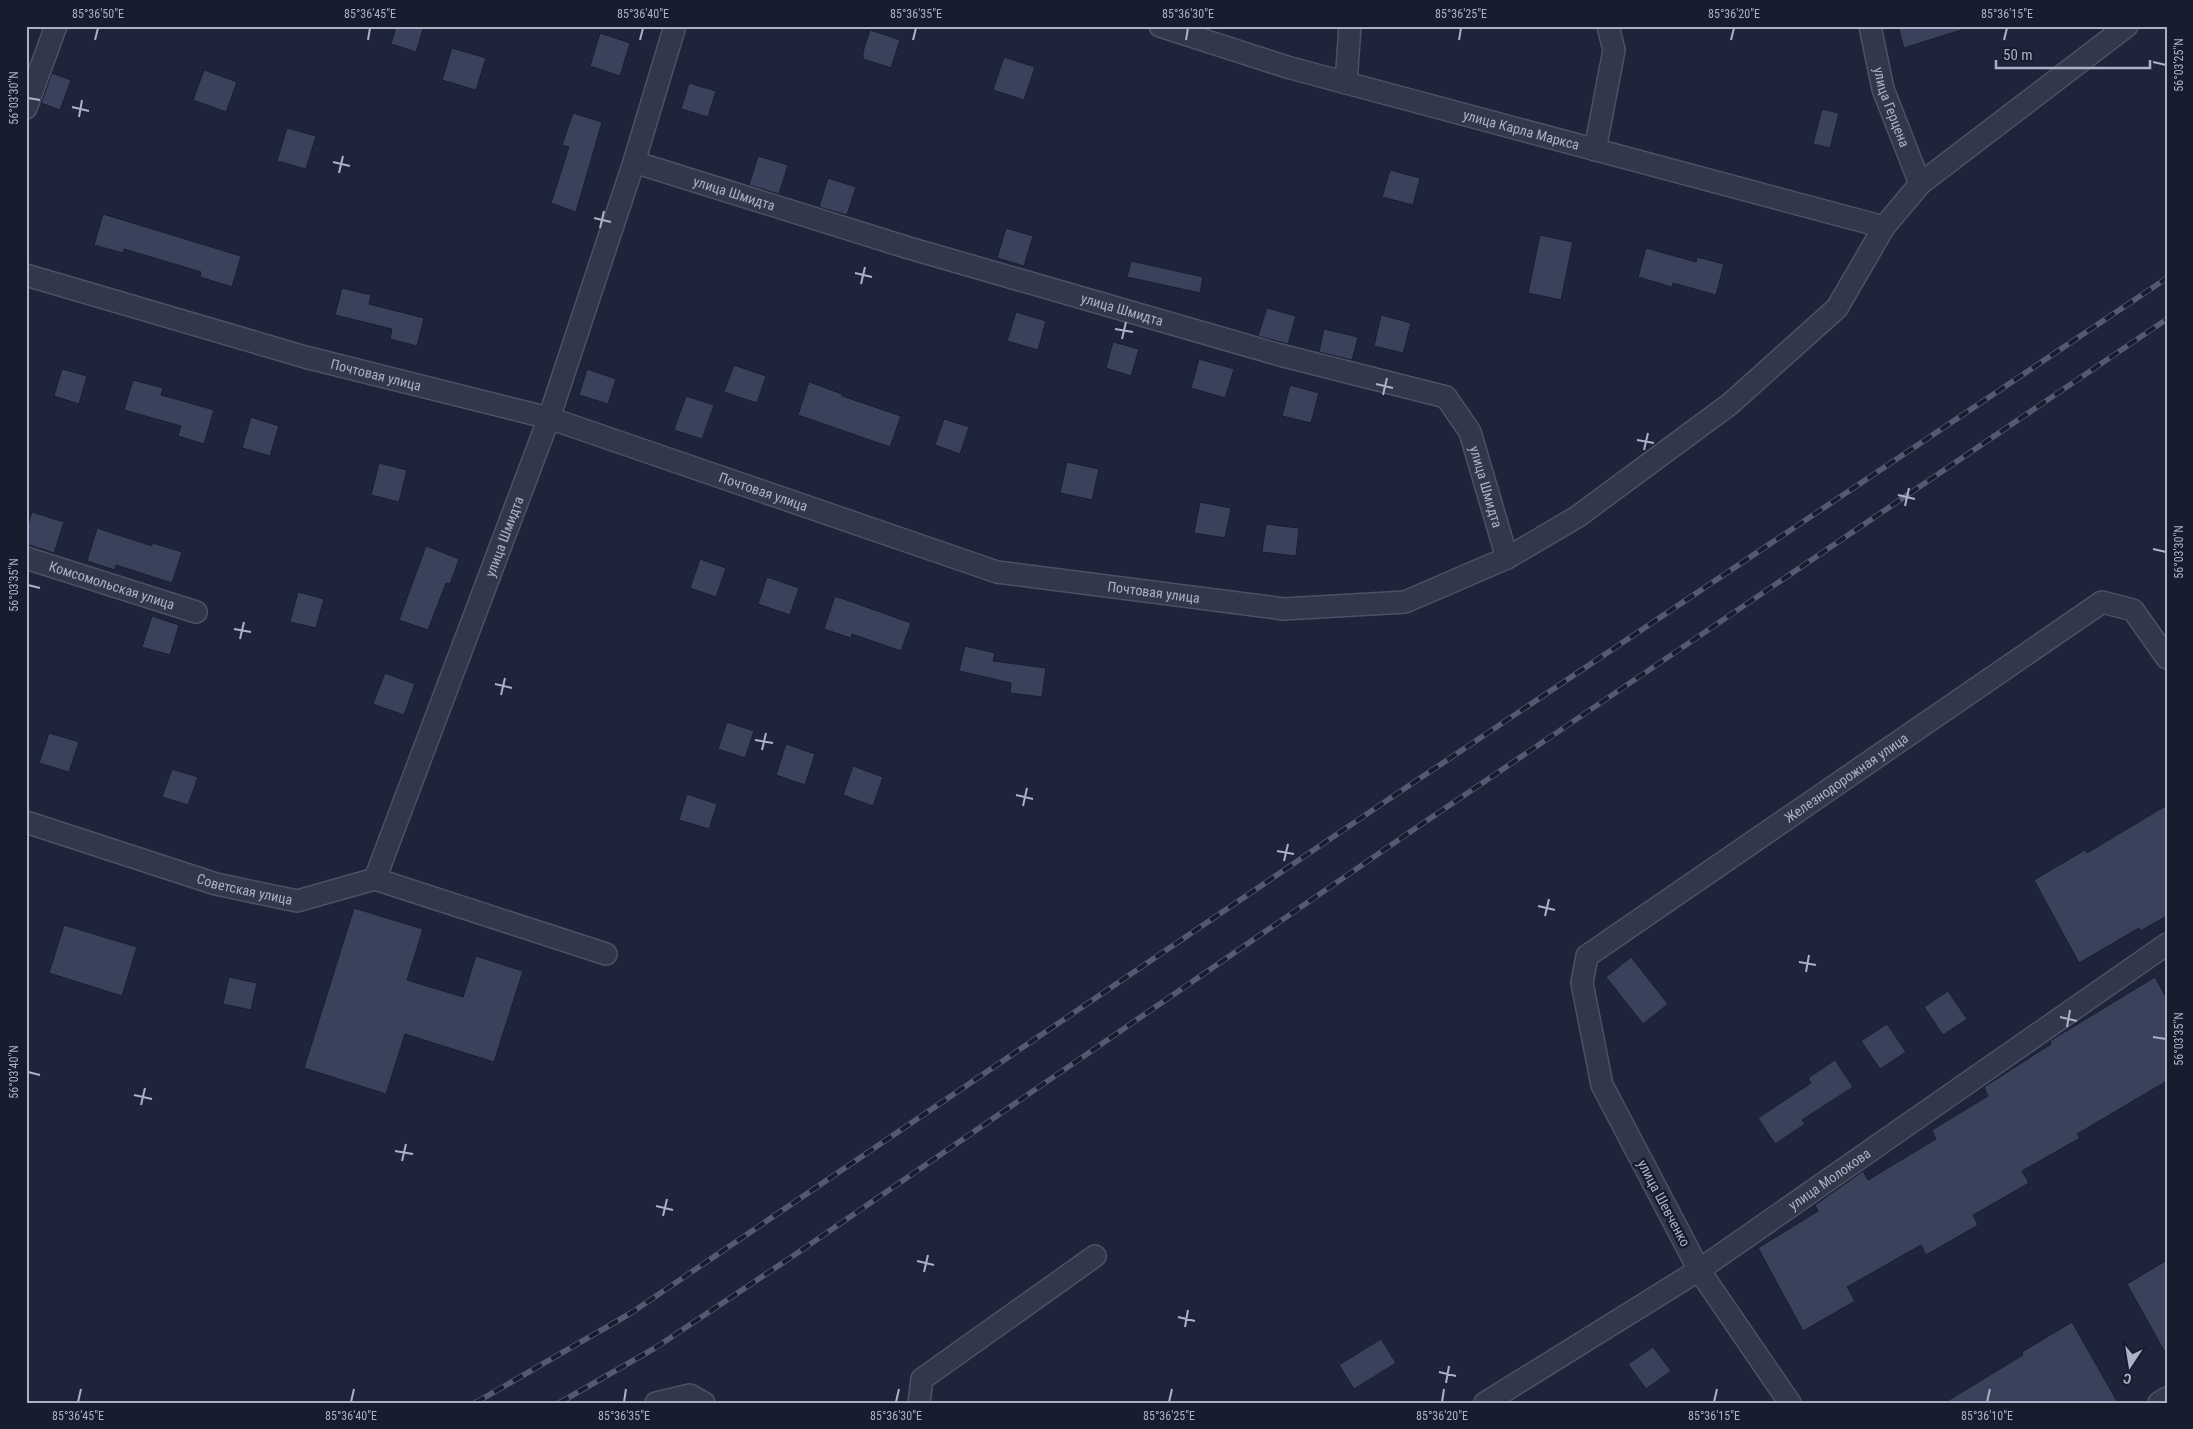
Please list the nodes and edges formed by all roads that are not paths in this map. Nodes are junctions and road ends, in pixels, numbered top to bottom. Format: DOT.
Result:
graph roads {
  1 [pos="56,26"];
  2 [pos="675,26"];
  3 [pos="1160,26"];
  4 [pos="1350,26"];
  5 [pos="1608,26"];
  6 [pos="1870,26"];
  7 [pos="2127,26"];
  8 [pos="1346,83"];
  9 [pos="26,108"];
  10 [pos="1596,150"];
  11 [pos="634,162"];
  12 [pos="1920,184"];
  13 [pos="1884,227"];
  14 [pos="26,275"];
  15 [pos="549,418"];
  16 [pos="26,558"];
  17 [pos="1507,558"];
  18 [pos="196,612"];
  19 [pos="2167,658"];
  20 [pos="26,822"];
  21 [pos="375,880"];
  22 [pos="2167,944"];
  23 [pos="606,954"];
  24 [pos="1582,984"];
  25 [pos="1095,1256"];
  26 [pos="1699,1270"];
  27 [pos="2167,1398"];
  28 [pos="656,1403"];
  29 [pos="704,1403"];
  30 [pos="919,1403"];
  31 [pos="1485,1403"];
  32 [pos="1790,1403"];
  33 [pos="2159,1403"];
  1 -- 9 [label="street"];
  2 -- 11 [label="street, улица Шмидта"];
  3 -- 8 [label="street, улица Карла Маркса"];
  4 -- 8 [label="street"];
  5 -- 10 [label="street"];
  6 -- 12 [label="street, улица Герцена"];
  7 -- 12 [label="street, Почтовая улица"];
  8 -- 10 [label="street, улица Карла Маркса"];
  10 -- 13 [label="street, улица Карла Маркса"];
  11 -- 15 [label="street, улица Шмидта"];
  11 -- 17 [label="street, улица Шмидта"];
  12 -- 13 [label="street, Почтовая улица"];
  13 -- 17 [label="street, Почтовая улица"];
  14 -- 15 [label="street, Почтовая улица"];
  15 -- 17 [label="street, Почтовая улица"];
  15 -- 21 [label="street, улица Шмидта"];
  16 -- 18 [label="street, Комсомольская улица"];
  19 -- 24 [label="street, Железнодорожная улица"];
  20 -- 21 [label="street, Советская улица"];
  21 -- 23 [label="street"];
  22 -- 26 [label="street, улица Молокова"];
  24 -- 26 [label="street, улица Шевченко"];
  25 -- 30 [label="street"];
  26 -- 31 [label="street, улица Молокова"];
  26 -- 32 [label="street, улица Шевченко"];
  27 -- 33 [label="street"];
  28 -- 29 [label="street"];
}
